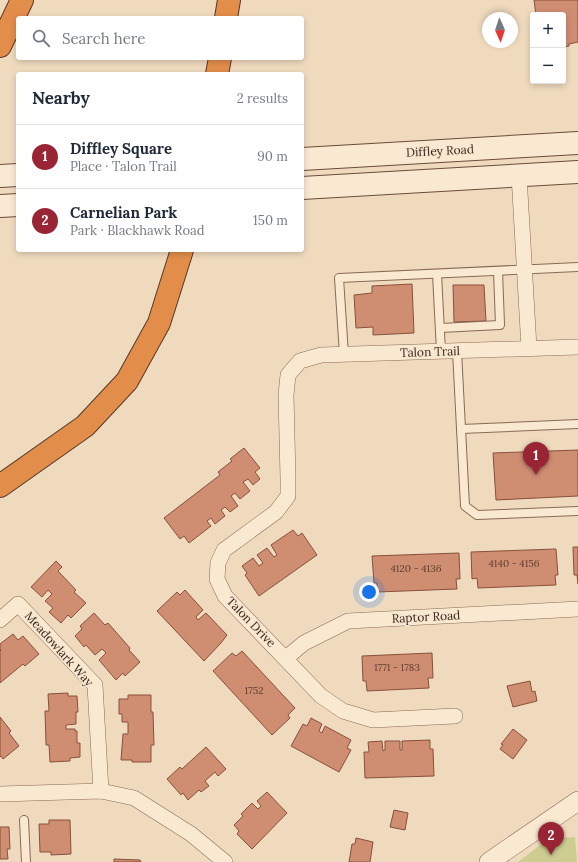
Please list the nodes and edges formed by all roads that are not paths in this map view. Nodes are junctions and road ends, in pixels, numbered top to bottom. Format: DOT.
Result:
graph roads {
  1 [pos="22,0"];
  2 [pos="229,0"];
  3 [pos="226,16"];
  4 [pos="0,46"];
  5 [pos="220,60"];
  6 [pos="217,72"];
  7 [pos="578,143"];
  8 [pos="304,159"];
  9 [pos="578,172"];
  10 [pos="16,175"];
  11 [pos="519,175"];
  12 [pos="0,176"];
  13 [pos="304,188"];
  14 [pos="16,205"];
  15 [pos="0,206"];
  16 [pos="181,252"];
  17 [pos="578,267"];
  18 [pos="524,270"];
  19 [pos="498,271"];
  20 [pos="437,274"];
  21 [pos="440,328"];
  22 [pos="578,347"];
  23 [pos="529,348"];
  24 [pos="441,351"];
  25 [pos="457,351"];
  26 [pos="344,354"];
  27 [pos="288,375"];
  28 [pos="578,424"];
  29 [pos="461,429"];
  30 [pos="0,486"];
  31 [pos="578,511"];
  32 [pos="578,610"];
  33 [pos="0,620"];
  34 [pos="286,658"];
  35 [pos="455,716"];
  36 [pos="101,791"];
  37 [pos="0,794"];
  38 [pos="578,801"];
  39 [pos="24,820"];
  40 [pos="26,862"];
  41 [pos="225,862"];
  42 [pos="490,862"];
  1 -- 4 [label="highway"];
  2 -- 3 [label="highway"];
  5 -- 6 [label="highway"];
  7 -- 8 [label="main road, Diffley Road"];
  9 -- 11 [label="main road"];
  10 -- 12 [label="main road"];
  11 -- 13 [label="main road"];
  11 -- 18 [label="street"];
  14 -- 15 [label="main road"];
  16 -- 30 [label="highway"];
  17 -- 18 [label="lane"];
  18 -- 19 [label="lane"];
  18 -- 23 [label="street"];
  19 -- 20 [label="lane"];
  19 -- 21 [label="lane"];
  20 -- 21 [label="lane"];
  20 -- 26 [label="lane"];
  21 -- 24 [label="lane"];
  22 -- 23 [label="street, Talon Trail"];
  23 -- 25 [label="street, Talon Trail"];
  24 -- 25 [label="street, Talon Trail"];
  24 -- 26 [label="street, Talon Trail"];
  25 -- 29 [label="lane"];
  26 -- 27 [label="street, Talon Trail"];
  27 -- 34 [label="street, Talon Drive"];
  28 -- 29 [label="lane"];
  29 -- 31 [label="lane"];
  32 -- 34 [label="street, Raptor Road"];
  33 -- 36 [label="street, Meadowlark Way"];
  34 -- 35 [label="street, Talon Drive"];
  36 -- 37 [label="street"];
  36 -- 41 [label="street"];
  38 -- 42 [label="street"];
  39 -- 40 [label="lane"];
}
